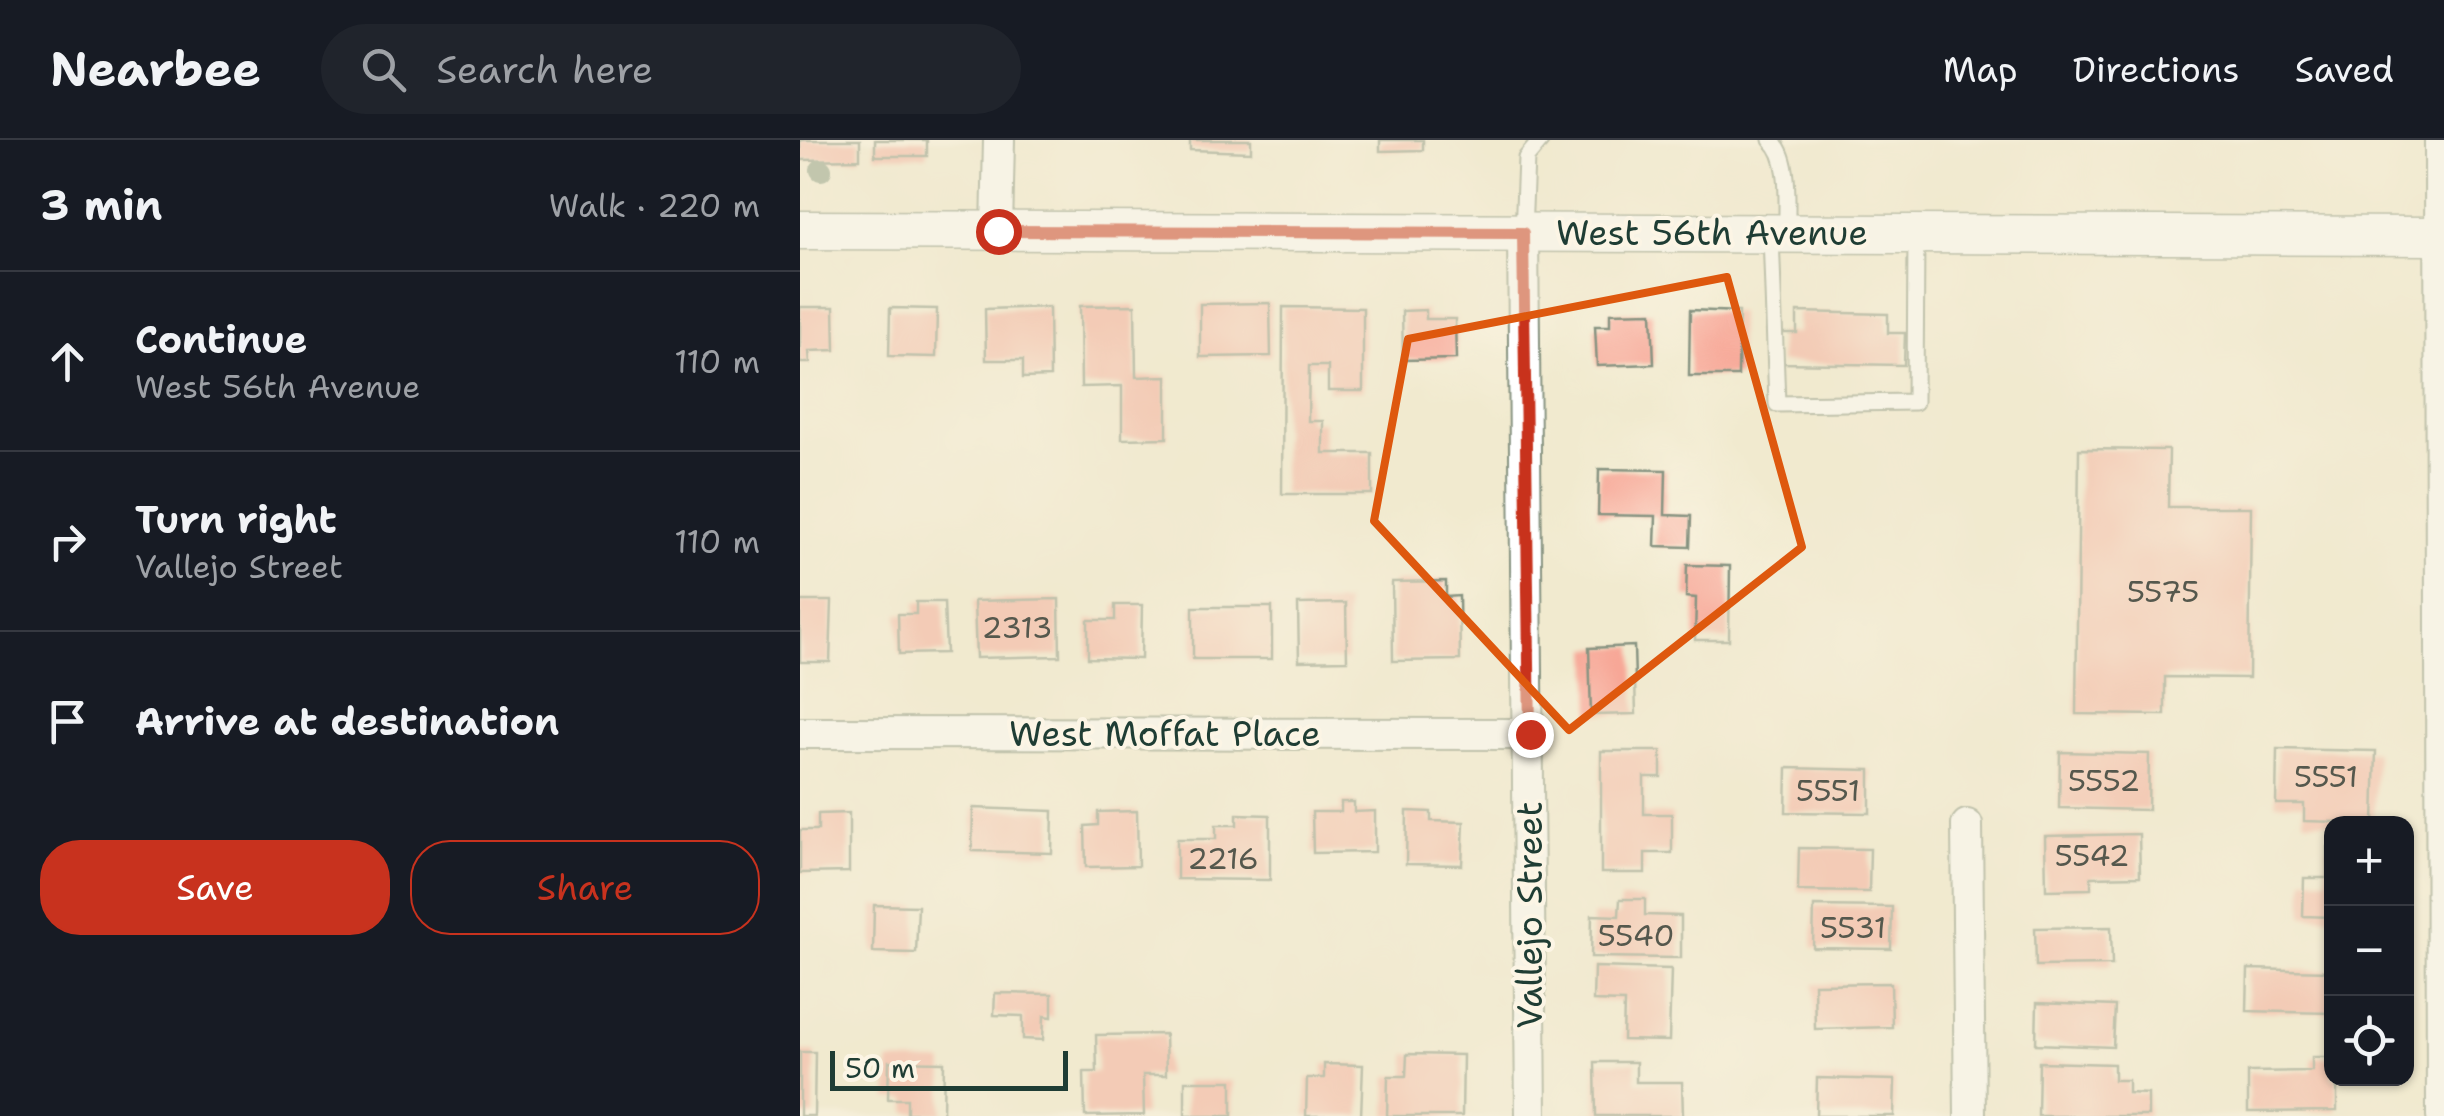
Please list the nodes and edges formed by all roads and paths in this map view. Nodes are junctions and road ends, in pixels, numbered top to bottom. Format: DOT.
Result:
graph roads {
  1 [pos="999,140"];
  2 [pos="1541,140"];
  3 [pos="1771,140"];
  4 [pos="2440,140"];
  5 [pos="800,230"];
  6 [pos="998,231"];
  7 [pos="1523,233"];
  8 [pos="1916,233"];
  9 [pos="1779,234"];
  10 [pos="2442,236"];
  11 [pos="800,733"];
  12 [pos="1530,734"];
  13 [pos="1968,825"];
  14 [pos="1531,1116"];
  15 [pos="1970,1116"];
  16 [pos="2442,1116"];
  1 -- 6 [label="street"];
  2 -- 7 [label="lane"];
  3 -- 9 [label="lane"];
  4 -- 10 [label="street"];
  5 -- 6 [label="street, West 56th Avenue"];
  6 -- 7 [label="street, West 56th Avenue"];
  7 -- 9 [label="street, West 56th Avenue"];
  7 -- 12 [label="street, Vallejo Street"];
  8 -- 9 [label="street, West 56th Avenue"];
  8 -- 9 [label="lane"];
  8 -- 10 [label="street, West 56th Avenue"];
  10 -- 16 [label="street"];
  11 -- 12 [label="street, West Moffat Place"];
  12 -- 14 [label="street, Vallejo Street"];
  13 -- 15 [label="street"];
}
